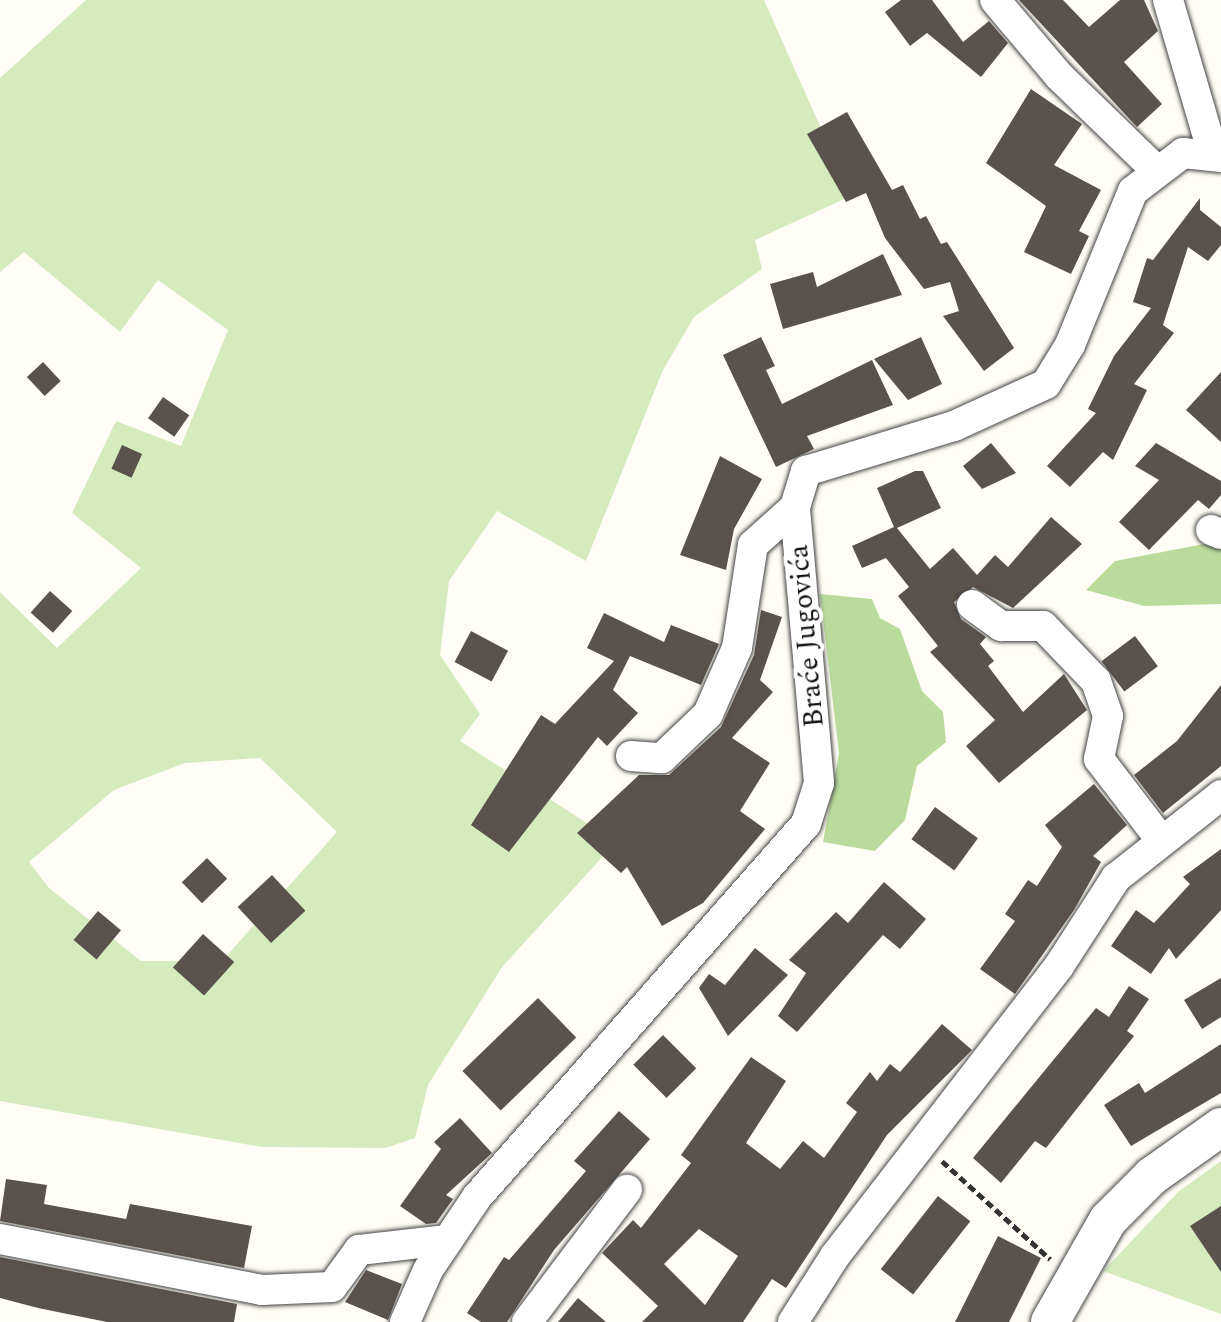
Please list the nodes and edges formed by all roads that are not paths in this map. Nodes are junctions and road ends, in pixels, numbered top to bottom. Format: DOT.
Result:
graph roads {
  1 [pos="995,0"];
  2 [pos="1168,0"];
  3 [pos="1217,156"];
  4 [pos="1154,168"];
  5 [pos="795,507"];
  6 [pos="972,605"];
  7 [pos="631,756"];
  8 [pos="1221,795"];
  9 [pos="1161,840"];
  10 [pos="1221,1127"];
  11 [pos="627,1190"];
  12 [pos="0,1239"];
  13 [pos="447,1240"];
  14 [pos="405,1322"];
  15 [pos="527,1322"];
  16 [pos="793,1322"];
  17 [pos="1050,1322"];
  1 -- 4 [label="street"];
  2 -- 3 [label="street"];
  3 -- 4 [label="street"];
  4 -- 5 [label="street, Braće Jugovića"];
  5 -- 7 [label="street"];
  5 -- 13 [label="street, Braće Jugovića"];
  6 -- 9 [label="street"];
  8 -- 9 [label="street"];
  9 -- 16 [label="street"];
  10 -- 17 [label="street"];
  11 -- 15 [label="street"];
  12 -- 13 [label="street"];
  13 -- 14 [label="street, Braće Jugovića"];
}
